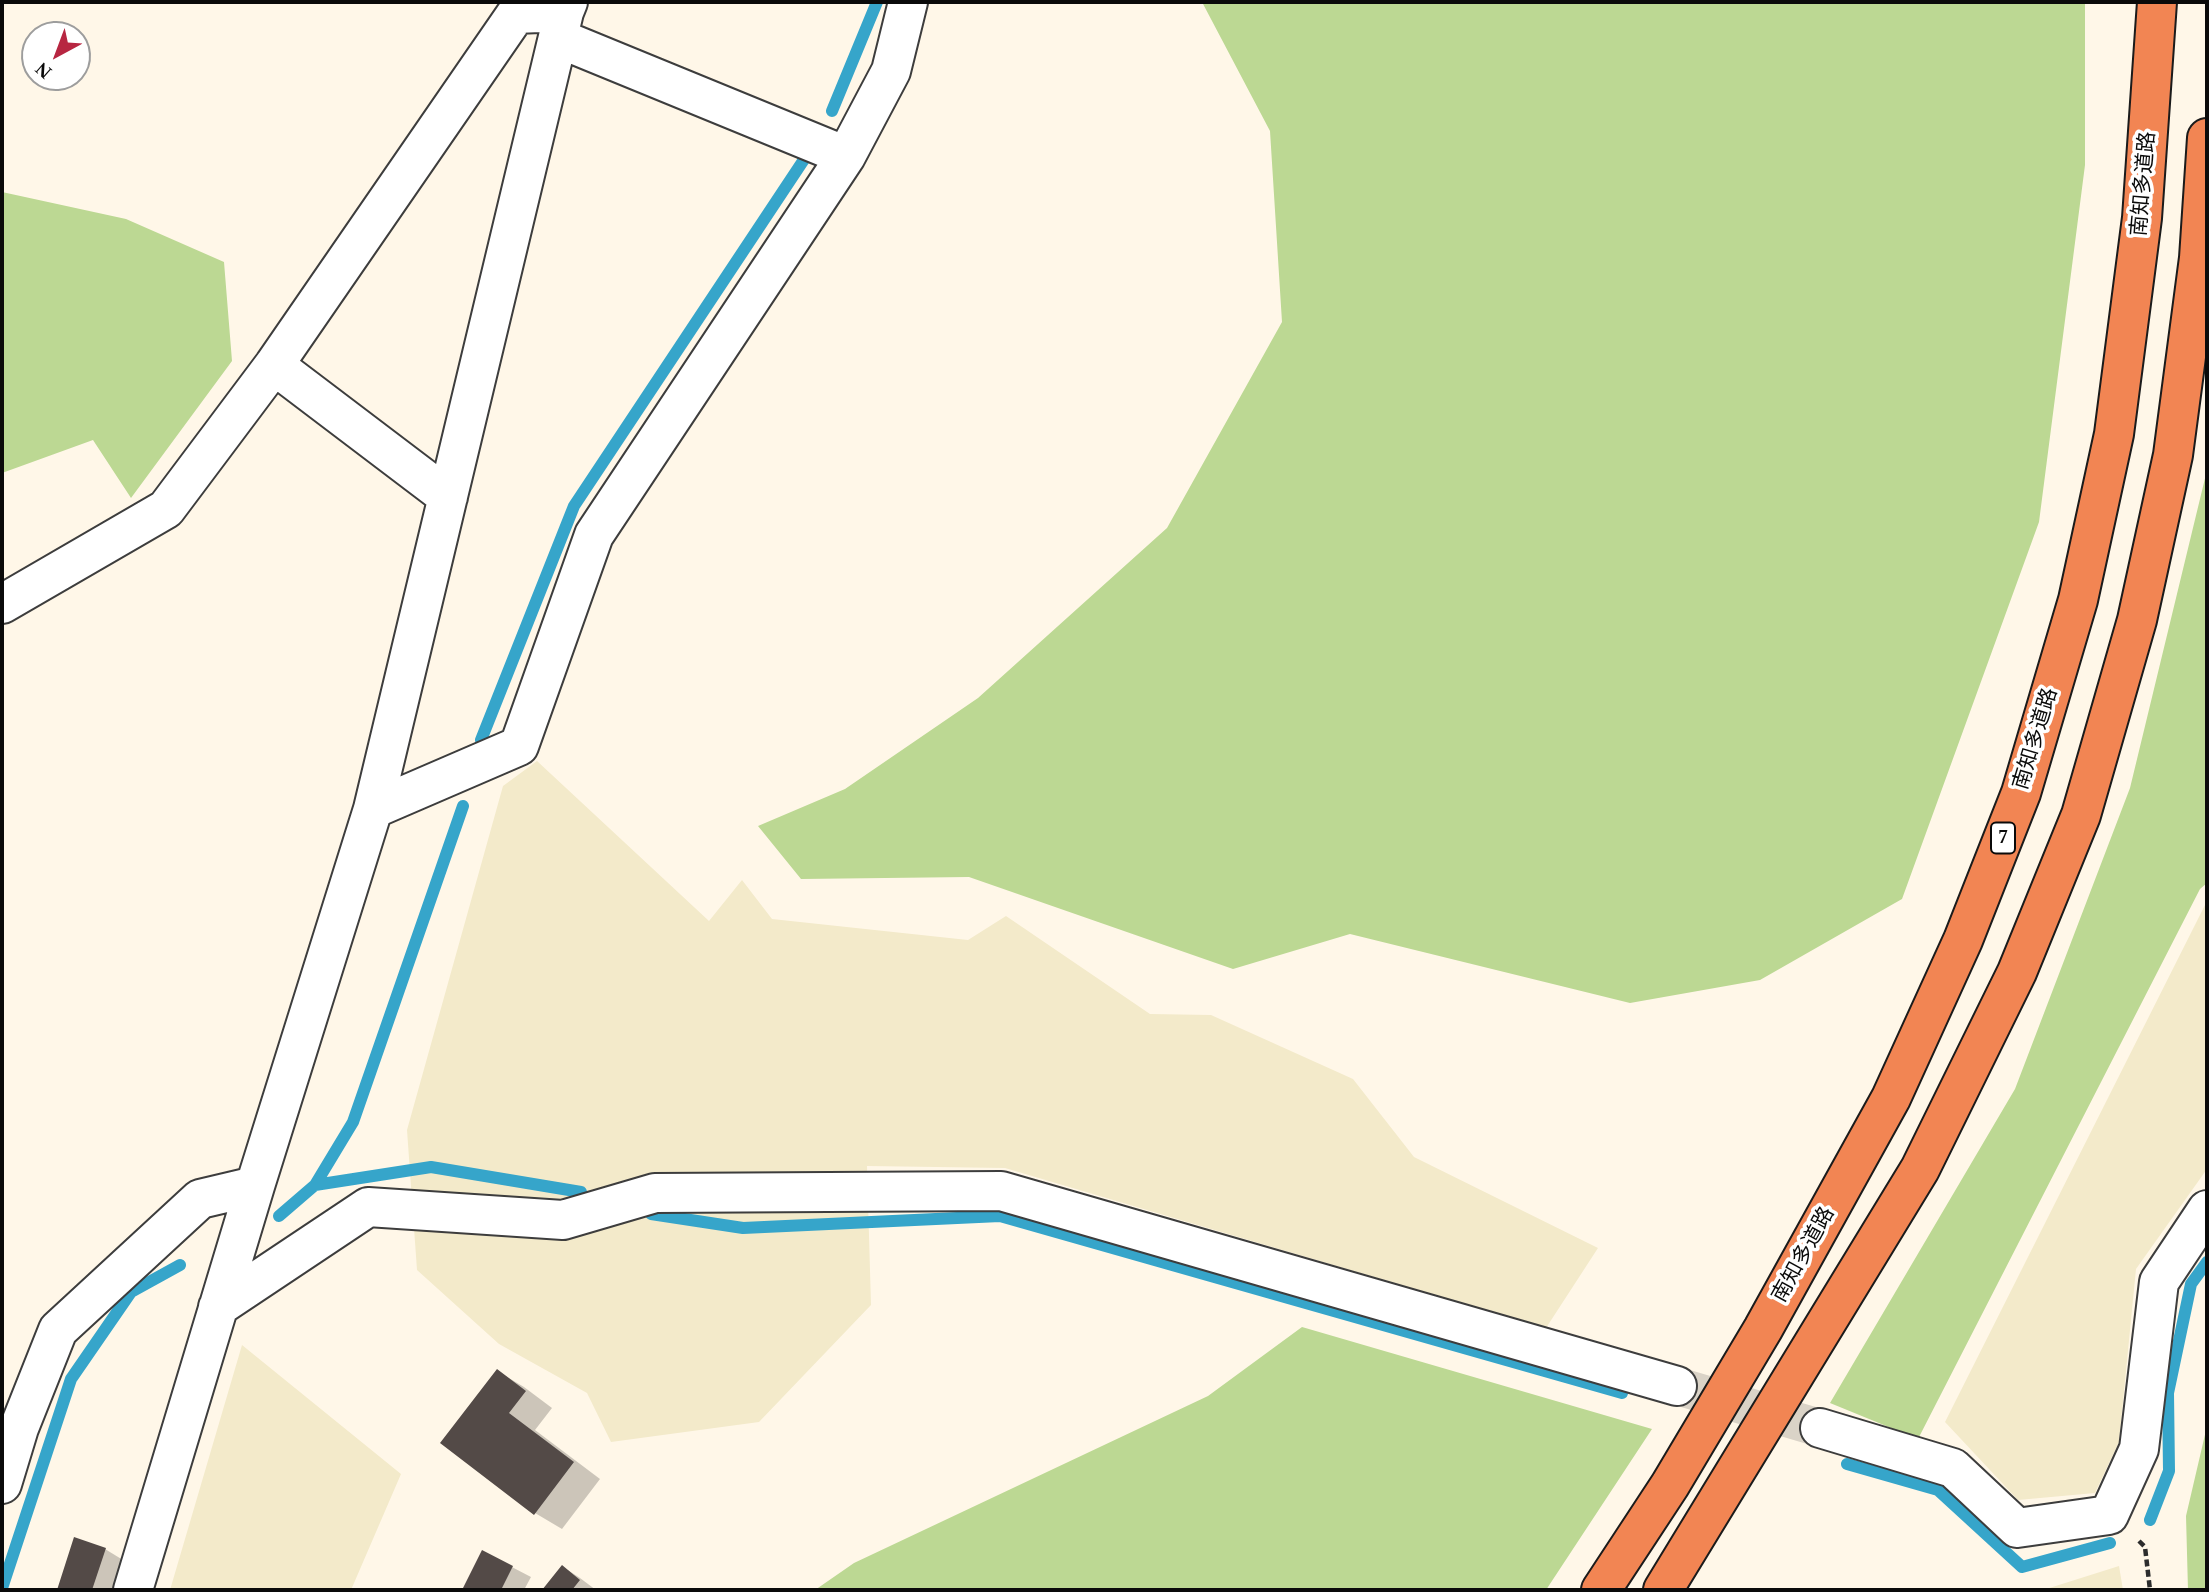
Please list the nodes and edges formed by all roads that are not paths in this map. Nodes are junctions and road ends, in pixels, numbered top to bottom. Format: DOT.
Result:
graph roads {
  1 [pos="908,2"];
  2 [pos="2157,2"];
  3 [pos="563,17"];
  4 [pos="2207,138"];
  5 [pos="846,156"];
  6 [pos="274,365"];
  7 [pos="448,497"];
  8 [pos="2,604"];
  9 [pos="373,809"];
  10 [pos="255,1186"];
  11 [pos="2207,1210"];
  12 [pos="218,1307"];
  13 [pos="1677,1386"];
  14 [pos="1820,1429"];
  15 [pos="2,1484"];
  16 [pos="133,1590"];
  17 [pos="1601,1590"];
  18 [pos="1663,1590"];
  1 -- 5 [label="street"];
  2 -- 17 [label="highway, 南知多道路 / 7"];
  3 -- 5 [label="street"];
  3 -- 6 [label="street"];
  3 -- 7 [label="street"];
  4 -- 18 [label="highway"];
  5 -- 9 [label="street"];
  6 -- 7 [label="street"];
  6 -- 8 [label="street"];
  7 -- 9 [label="street"];
  9 -- 10 [label="street"];
  10 -- 12 [label="street"];
  10 -- 15 [label="street"];
  11 -- 14 [label="street"];
  12 -- 13 [label="street"];
  12 -- 16 [label="street"];
}
